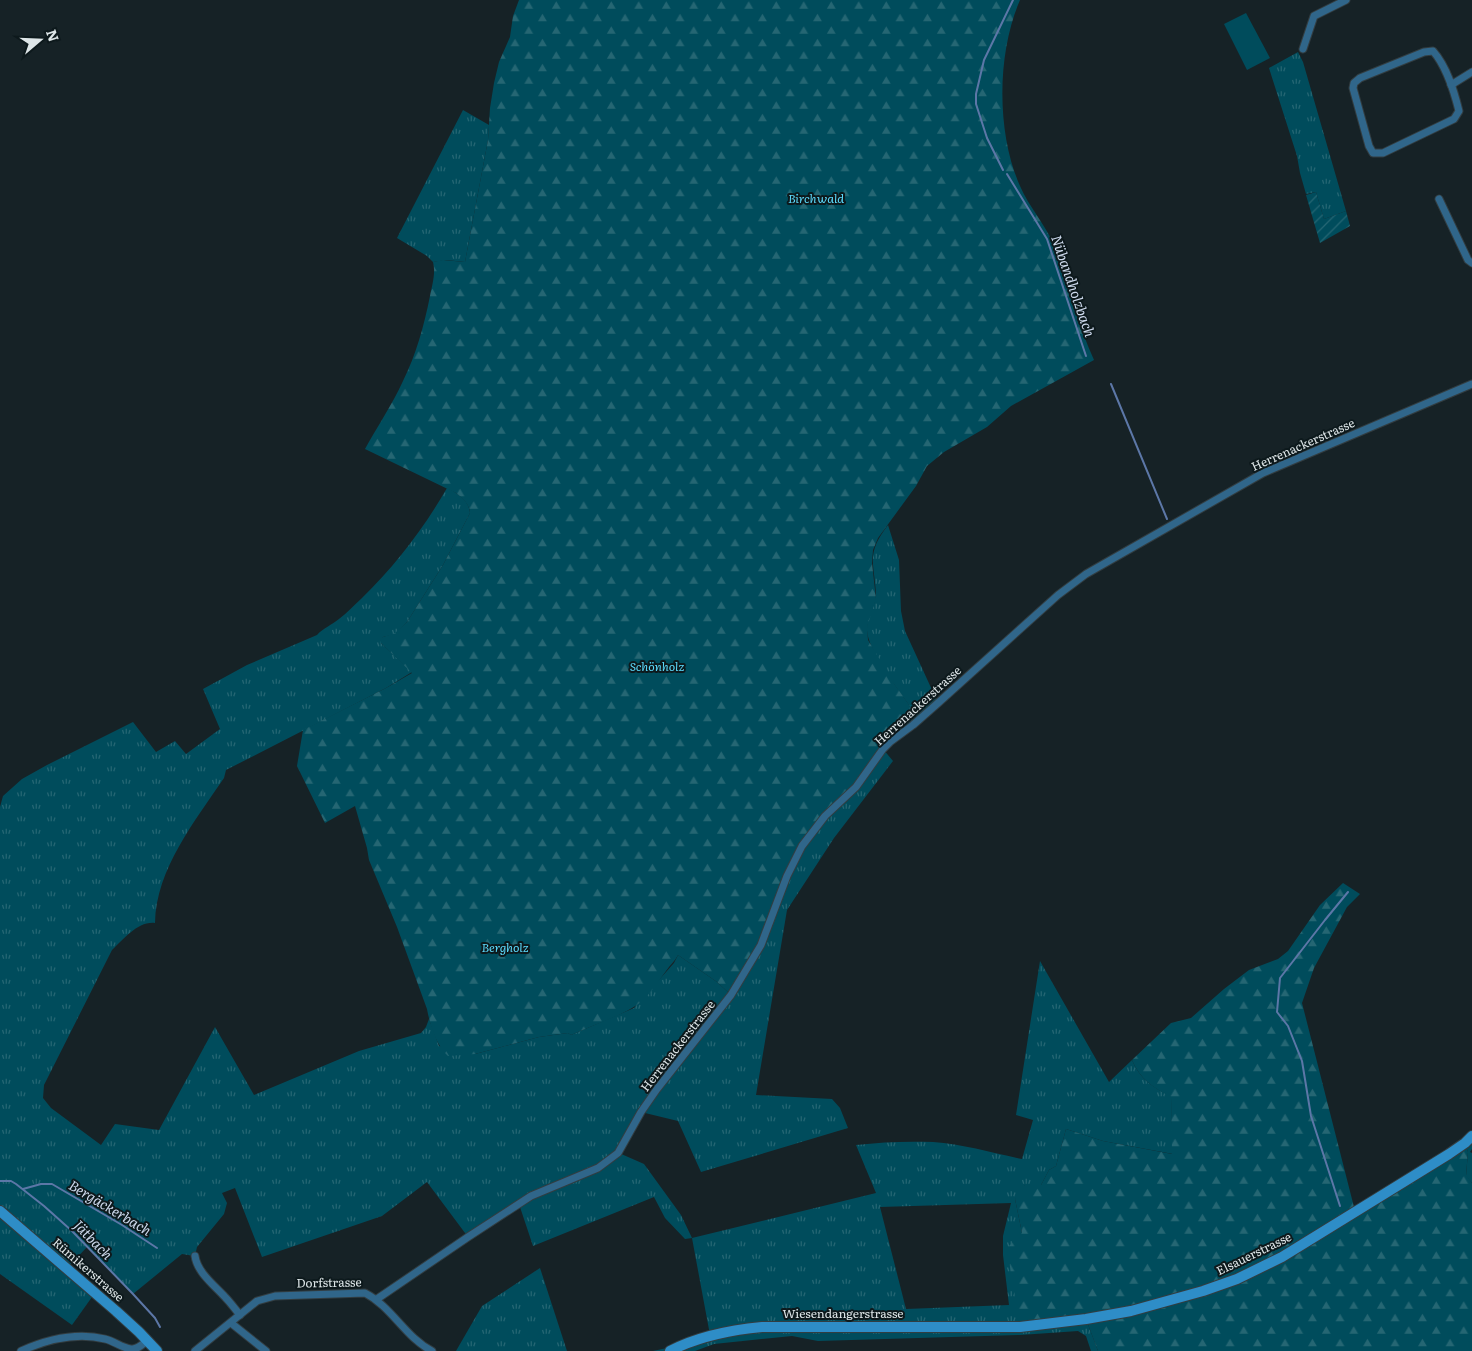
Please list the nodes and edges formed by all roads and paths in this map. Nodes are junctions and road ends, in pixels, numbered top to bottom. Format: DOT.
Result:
graph roads {
  1 [pos="1346,0"];
  2 [pos="1303,49"];
  3 [pos="1472,72"];
  4 [pos="1451,84"];
  5 [pos="1439,200"];
  6 [pos="1472,263"];
  7 [pos="1472,384"];
  8 [pos="1472,1136"];
  9 [pos="0,1211"];
  10 [pos="195,1256"];
  11 [pos="377,1299"];
  12 [pos="240,1315"];
  13 [pos="231,1323"];
  14 [pos="1020,1327"];
  15 [pos="148,1340"];
  16 [pos="36,1344"];
  17 [pos="21,1351"];
  18 [pos="43,1351"];
  19 [pos="157,1351"];
  20 [pos="195,1351"];
  21 [pos="266,1351"];
  22 [pos="432,1351"];
  23 [pos="670,1351"];
  1 -- 2 [label="street"];
  3 -- 4 [label="street"];
  4 -- 4 [label="street"];
  5 -- 6 [label="street"];
  7 -- 11 [label="street, Herrenackerstrasse"];
  8 -- 14 [label="main road, Elsauerstrasse"];
  9 -- 15 [label="main road, Rümikerstrasse"];
  10 -- 12 [label="street"];
  11 -- 12 [label="street, Dorfstrasse"];
  11 -- 22 [label="street, Dorfstrasse"];
  12 -- 13 [label="street, Dorfstrasse"];
  13 -- 20 [label="street, Dorfstrasse"];
  13 -- 21 [label="street"];
  14 -- 23 [label="main road, Wiesendangerstrasse"];
  15 -- 16 [label="street"];
  15 -- 19 [label="main road, Rümikerstrasse"];
  16 -- 17 [label="street"];
  16 -- 18 [label="street"];
}
